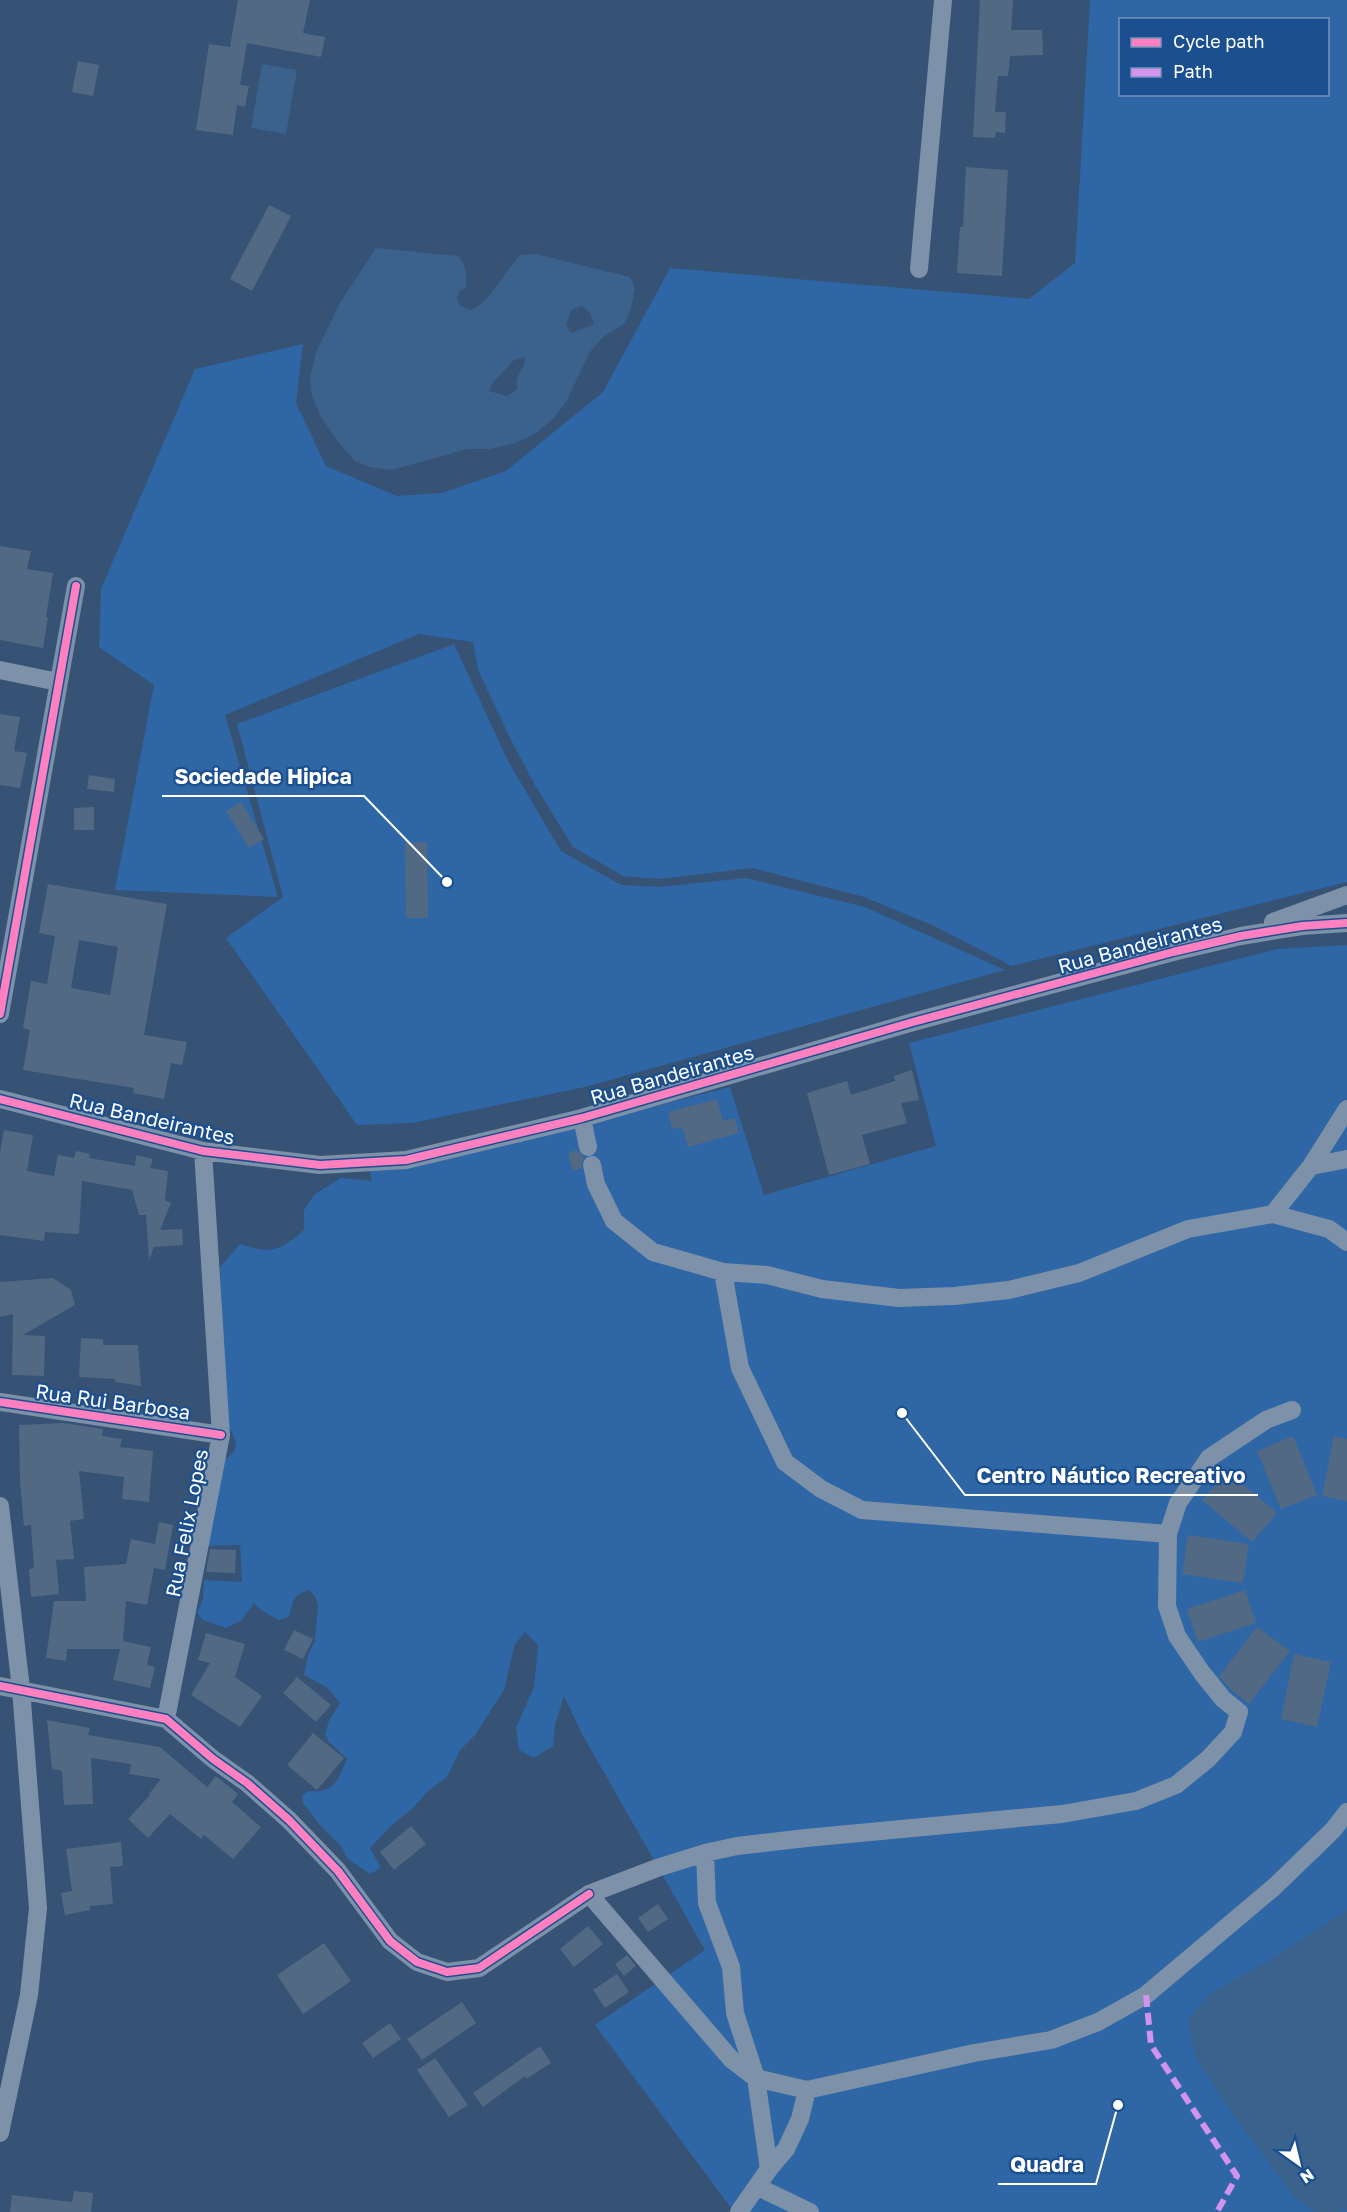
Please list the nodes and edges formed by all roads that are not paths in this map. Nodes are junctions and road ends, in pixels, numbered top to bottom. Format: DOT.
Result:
graph roads {
  1 [pos="943,0"];
  2 [pos="920,268"];
  3 [pos="76,586"];
  4 [pos="0,670"];
  5 [pos="58,682"];
  6 [pos="1347,895"];
  7 [pos="1347,923"];
  8 [pos="1241,936"];
  9 [pos="0,1014"];
  10 [pos="0,1099"];
  11 [pos="1347,1109"];
  12 [pos="582,1118"];
  13 [pos="203,1151"];
  14 [pos="1347,1159"];
  15 [pos="1311,1166"];
  16 [pos="1273,1214"];
  17 [pos="1347,1242"];
  18 [pos="723,1272"];
  19 [pos="0,1402"];
  20 [pos="1292,1410"];
  21 [pos="220,1435"];
  22 [pos="0,1506"];
  23 [pos="1168,1534"];
  24 [pos="0,1686"];
  25 [pos="21,1689"];
  26 [pos="166,1719"];
  27 [pos="1347,1812"];
  28 [pos="705,1852"];
  29 [pos="589,1894"];
  30 [pos="756,2078"];
  31 [pos="807,2090"];
  32 [pos="0,2133"];
  33 [pos="769,2169"];
  34 [pos="758,2187"];
  35 [pos="739,2212"];
  36 [pos="810,2212"];
  1 -- 2 [label="street"];
  3 -- 5 [label="street"];
  4 -- 5 [label="street"];
  5 -- 9 [label="street"];
  6 -- 8 [label="street, Rua Bandeirantes"];
  7 -- 8 [label="street, Rua Bandeirantes"];
  8 -- 12 [label="street, Rua Bandeirantes"];
  10 -- 13 [label="street, Rua Bandeirantes"];
  11 -- 15 [label="street"];
  12 -- 13 [label="street, Rua Bandeirantes"];
  12 -- 18 [label="street"];
  13 -- 21 [label="street, Rua Felix Lopes"];
  14 -- 15 [label="street"];
  15 -- 16 [label="street"];
  16 -- 17 [label="street"];
  16 -- 18 [label="street"];
  18 -- 23 [label="street"];
  19 -- 21 [label="street, Rua Rui Barbosa"];
  20 -- 23 [label="street"];
  21 -- 26 [label="street, Rua Felix Lopes"];
  22 -- 25 [label="street"];
  23 -- 28 [label="street"];
  24 -- 25 [label="street"];
  25 -- 26 [label="street"];
  25 -- 32 [label="street"];
  26 -- 29 [label="street"];
  27 -- 31 [label="street"];
  28 -- 29 [label="street"];
  28 -- 30 [label="street"];
  29 -- 30 [label="street"];
  30 -- 31 [label="street"];
  30 -- 33 [label="street"];
  31 -- 33 [label="street"];
  33 -- 34 [label="street"];
  34 -- 35 [label="street"];
  34 -- 36 [label="street"];
}
